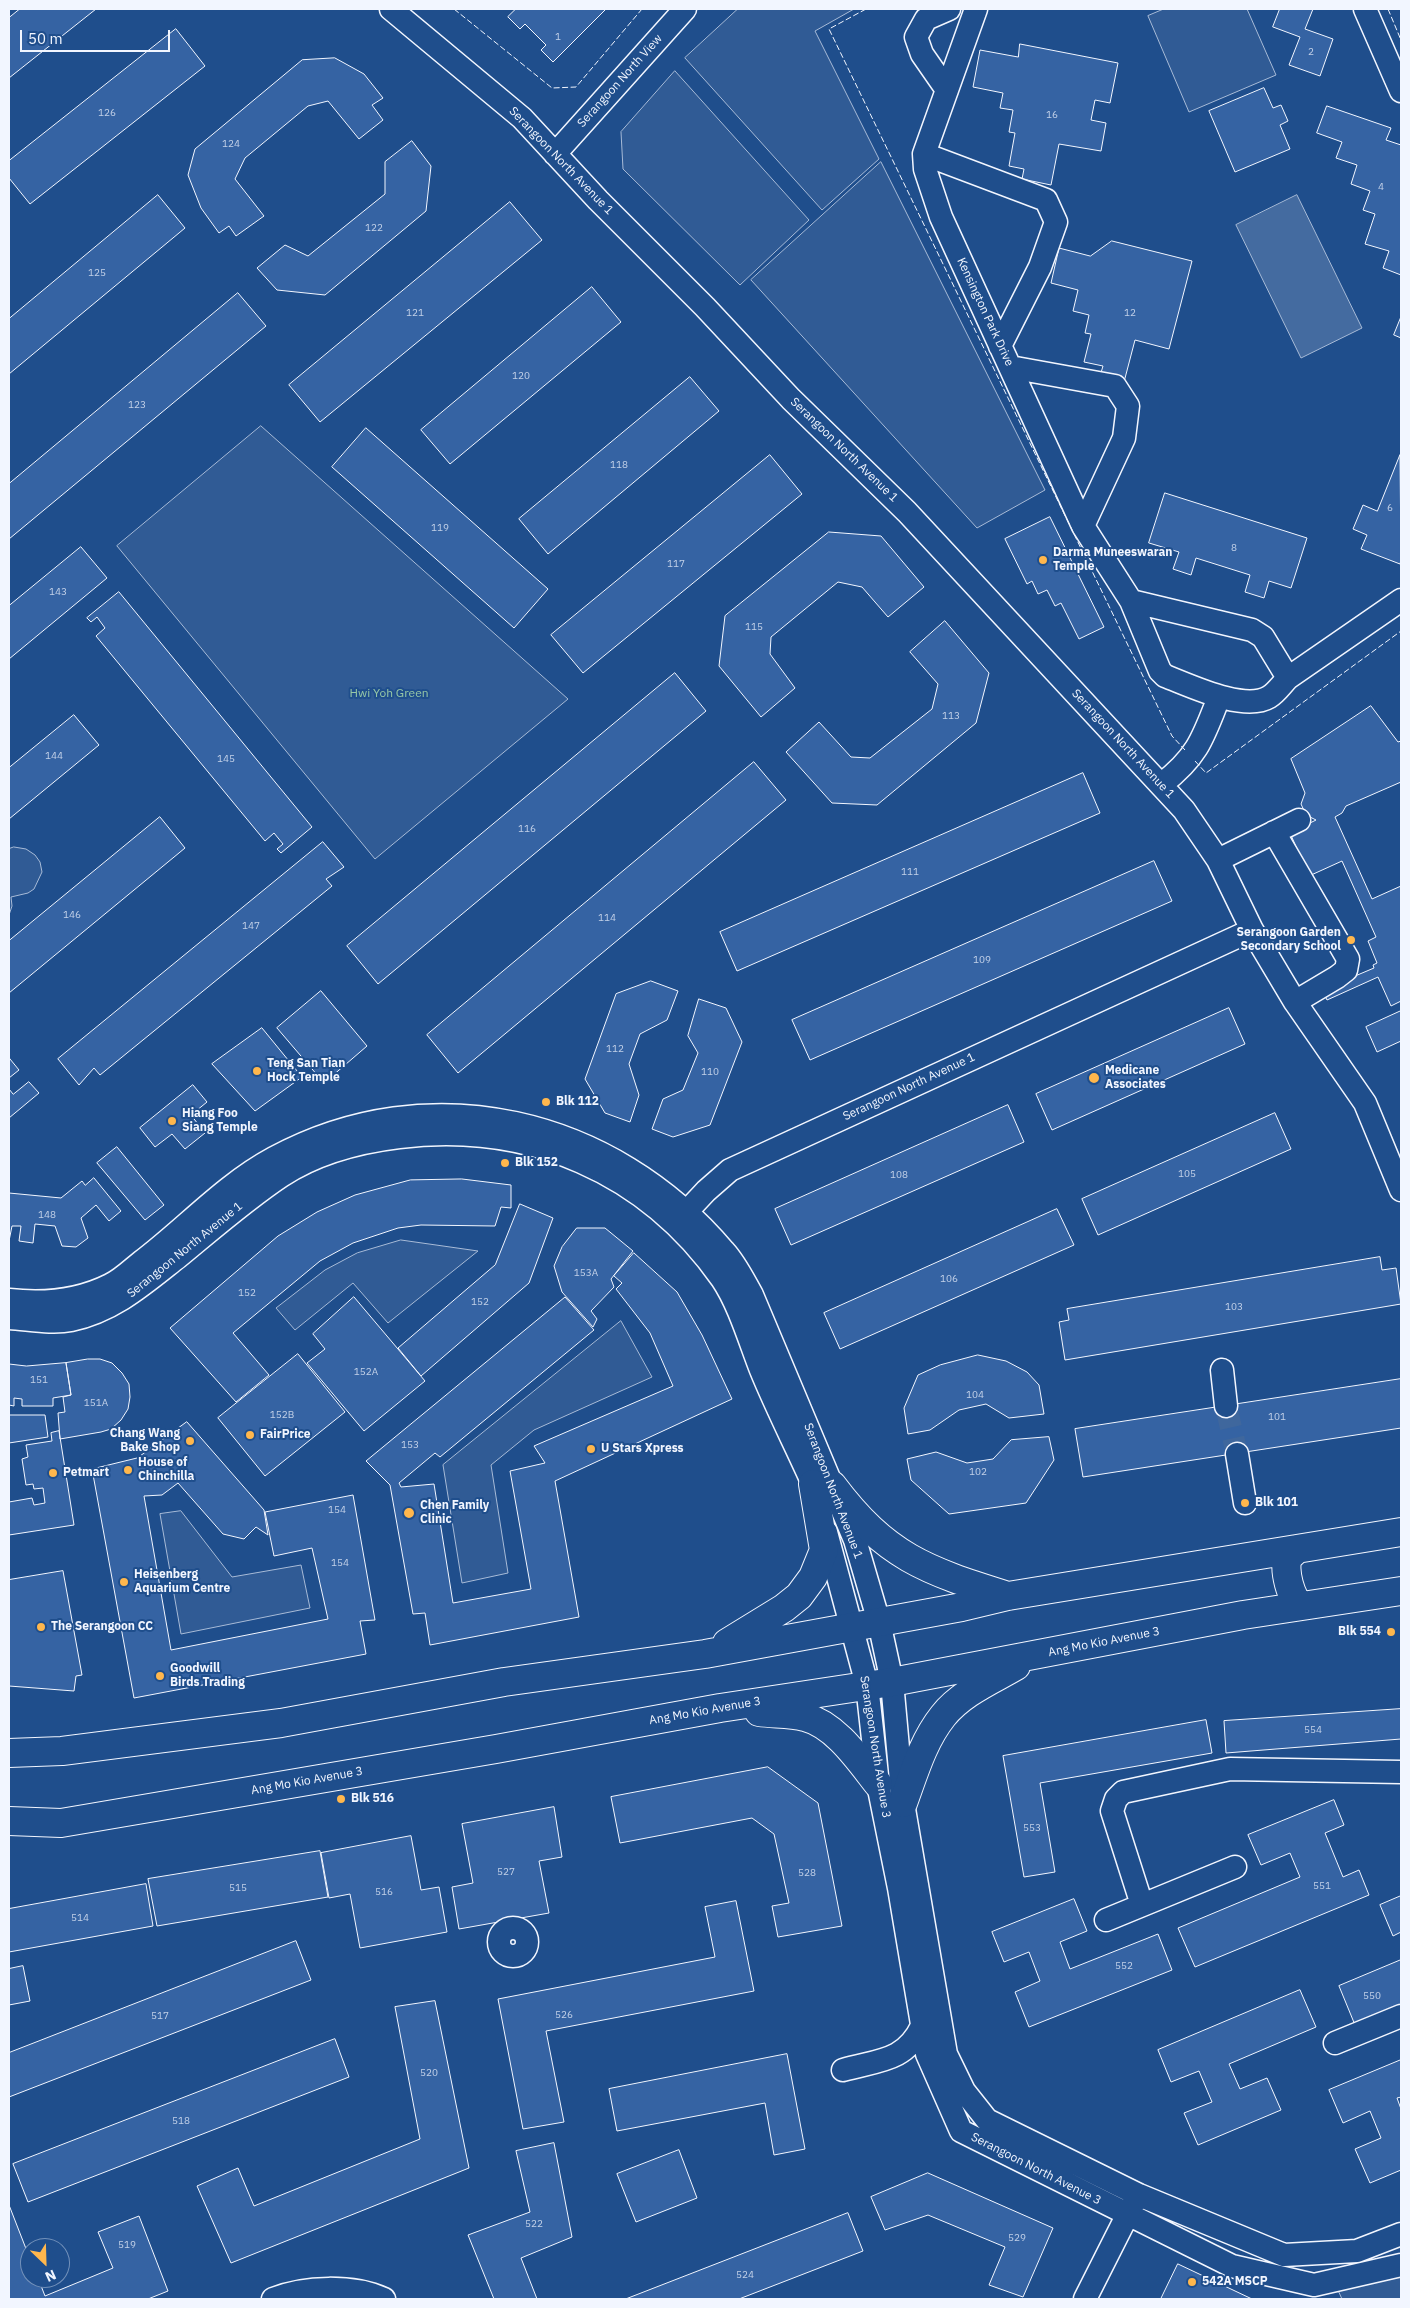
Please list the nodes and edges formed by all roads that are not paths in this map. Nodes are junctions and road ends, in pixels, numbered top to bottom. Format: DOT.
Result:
graph roads {
  1 [pos="391,9"];
  2 [pos="686,9"];
  3 [pos="949,9"];
  4 [pos="976,9"];
  5 [pos="1366,9"];
  6 [pos="947,90"];
  7 [pos="1401,91"];
  8 [pos="555,154"];
  9 [pos="924,154"];
  10 [pos="1000,346"];
  11 [pos="1010,367"];
  12 [pos="1083,526"];
  13 [pos="1401,600"];
  14 [pos="1132,602"];
  15 [pos="1288,678"];
  16 [pos="1219,697"];
  17 [pos="1162,784"];
  18 [pos="1299,820"];
  19 [pos="1274,832"];
  20 [pos="1218,860"];
  21 [pos="1252,930"];
  22 [pos="1295,1002"];
  23 [pos="1401,1190"];
  24 [pos="240,1193"];
  25 [pos="681,1218"];
  26 [pos="9,1300"];
  27 [pos="9,1318"];
  28 [pos="1222,1370"];
  29 [pos="1226,1406"];
  30 [pos="1237,1454"];
  31 [pos="823,1485"];
  32 [pos="1245,1503"];
  33 [pos="1401,1532"];
  34 [pos="1297,1549"];
  35 [pos="1401,1591"];
  36 [pos="1008,1596"];
  37 [pos="1301,1606"];
  38 [pos="879,1622"];
  39 [pos="853,1627"];
  40 [pos="705,1654"];
  41 [pos="1035,1656"];
  42 [pos="879,1684"];
  43 [pos="720,1708"];
  44 [pos="9,1745"];
  45 [pos="62,1751"];
  46 [pos="9,1753"];
  47 [pos="1401,1772"];
  48 [pos="878,1784"];
  49 [pos="903,1802"];
  50 [pos="9,1821"];
  51 [pos="61,1823"];
  52 [pos="9,1838"];
  53 [pos="1235,1867"];
  54 [pos="1142,1905"];
  55 [pos="1106,1920"];
  56 [pos="1401,2016"];
  57 [pos="922,2026"];
  58 [pos="1335,2043"];
  59 [pos="843,2070"];
  60 [pos="1138,2194"];
  61 [pos="1127,2215"];
  62 [pos="1401,2234"];
  63 [pos="1401,2265"];
  64 [pos="273,2299"];
  65 [pos="331,2299"];
  66 [pos="352,2299"];
  67 [pos="384,2299"];
  68 [pos="1085,2299"];
  1 -- 8 [label="street, Serangoon North Avenue 1"];
  2 -- 8 [label="street, Serangoon North View"];
  3 -- 6 [label="street"];
  4 -- 6 [label="street, Kensington Park Drive"];
  5 -- 7 [label="street"];
  6 -- 9 [label="street, Kensington Park Drive"];
  8 -- 17 [label="street, Serangoon North Avenue 1"];
  9 -- 10 [label="street, Kensington Park Drive"];
  9 -- 10 [label="street"];
  10 -- 11 [label="street, Kensington Park Drive"];
  11 -- 12 [label="street, Kensington Park Drive"];
  11 -- 12 [label="street"];
  12 -- 14 [label="street, Kensington Park Drive"];
  13 -- 15 [label="street, Kensington Park Drive"];
  14 -- 15 [label="street"];
  14 -- 16 [label="street, Kensington Park Drive"];
  15 -- 16 [label="street, Kensington Park Drive"];
  16 -- 17 [label="street"];
  17 -- 20 [label="street, Serangoon North Avenue 1"];
  18 -- 19 [label="street"];
  19 -- 20 [label="street"];
  19 -- 22 [label="street"];
  20 -- 21 [label="street, Serangoon North Avenue 1"];
  21 -- 22 [label="street, Serangoon North Avenue 1"];
  21 -- 25 [label="street, Serangoon North Avenue 1"];
  22 -- 23 [label="street, Serangoon North Avenue 1"];
  24 -- 25 [label="street, Serangoon North Avenue 1"];
  24 -- 26 [label="street, Serangoon North Avenue 1"];
  24 -- 27 [label="street, Serangoon North Avenue 1"];
  25 -- 31 [label="street, Serangoon North Avenue 1"];
  28 -- 29 [label="street"];
  30 -- 32 [label="street"];
  31 -- 36 [label="highway"];
  31 -- 38 [label="street, Serangoon North Avenue 1"];
  31 -- 39 [label="street, Serangoon North Avenue 1"];
  31 -- 40 [label="highway"];
  33 -- 34 [label="highway"];
  34 -- 36 [label="highway"];
  34 -- 37 [label="highway"];
  35 -- 37 [label="highway, Ang Mo Kio Avenue 3"];
  36 -- 38 [label="highway"];
  37 -- 41 [label="highway, Ang Mo Kio Avenue 3"];
  38 -- 39 [label="highway"];
  38 -- 42 [label="street, Serangoon North Avenue 3"];
  39 -- 40 [label="highway"];
  39 -- 42 [label="street, Serangoon North Avenue 3"];
  40 -- 45 [label="highway"];
  41 -- 42 [label="highway, Ang Mo Kio Avenue 3"];
  41 -- 49 [label="highway"];
  42 -- 43 [label="highway, Ang Mo Kio Avenue 3"];
  42 -- 48 [label="street, Serangoon North Avenue 3"];
  42 -- 49 [label="street, Serangoon North Avenue 3"];
  43 -- 48 [label="highway"];
  43 -- 51 [label="highway, Ang Mo Kio Avenue 3"];
  44 -- 45 [label="highway"];
  45 -- 46 [label="highway"];
  47 -- 54 [label="street"];
  48 -- 57 [label="street, Serangoon North Avenue 3"];
  49 -- 60 [label="street, Serangoon North Avenue 3"];
  50 -- 51 [label="highway, Ang Mo Kio Avenue 3"];
  51 -- 52 [label="highway"];
  53 -- 54 [label="street"];
  54 -- 55 [label="street"];
  56 -- 58 [label="street"];
  57 -- 59 [label="street"];
  57 -- 61 [label="street, Serangoon North Avenue 3"];
  60 -- 61 [label="street"];
  60 -- 62 [label="street, Serangoon North Avenue 3"];
  61 -- 63 [label="street, Serangoon North Avenue 3"];
  61 -- 68 [label="street"];
  64 -- 67 [label="street"];
  65 -- 66 [label="street"];
}
